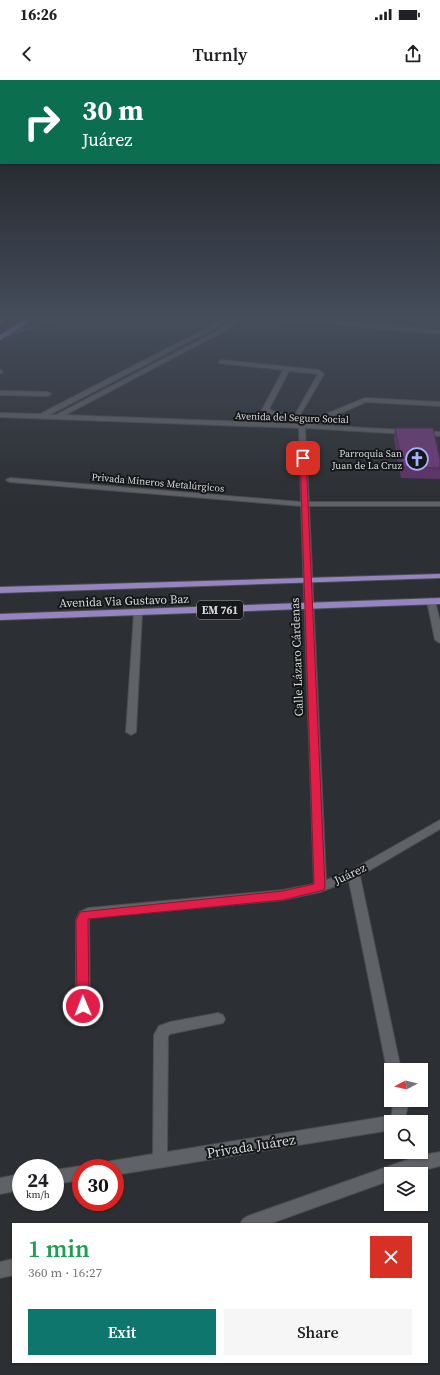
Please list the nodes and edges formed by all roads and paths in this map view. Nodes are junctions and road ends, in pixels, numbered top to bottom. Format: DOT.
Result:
graph roads {
  1 [pos="116,377"];
  2 [pos="133,377"];
  3 [pos="282,377"];
  4 [pos="319,377"];
  5 [pos="0,394"];
  6 [pos="48,394"];
  7 [pos="440,404"];
  8 [pos="282,414"];
  9 [pos="0,415"];
  10 [pos="40,417"];
  11 [pos="56,418"];
  12 [pos="275,426"];
  13 [pos="302,426"];
  14 [pos="440,434"];
  15 [pos="10,480"];
  16 [pos="304,504"];
  17 [pos="440,504"];
  18 [pos="440,576"];
  19 [pos="307,580"];
  20 [pos="0,590"];
  21 [pos="430,601"];
  22 [pos="440,601"];
  23 [pos="308,607"];
  24 [pos="138,612"];
  25 [pos="0,617"];
  26 [pos="440,640"];
  27 [pos="131,732"];
  28 [pos="440,824"];
  29 [pos="354,874"];
  30 [pos="320,887"];
  31 [pos="83,1020"];
  32 [pos="218,1020"];
  33 [pos="393,1063"];
  34 [pos="384,1123"];
  35 [pos="440,1159"];
  36 [pos="160,1160"];
  37 [pos="124,1166"];
  38 [pos="12,1184"];
  39 [pos="0,1186"];
  40 [pos="251,1223"];
  41 [pos="12,1267"];
  42 [pos="0,1270"];
  1 -- 10 [label="street"];
  2 -- 11 [label="street"];
  3 -- 8 [label="street"];
  4 -- 8 [label="street"];
  5 -- 6 [label="street"];
  7 -- 13 [label="street"];
  8 -- 12 [label="street"];
  9 -- 10 [label="street, Avenida del Seguro Social"];
  10 -- 11 [label="street, Avenida del Seguro Social"];
  11 -- 12 [label="street, Avenida del Seguro Social"];
  12 -- 13 [label="street, Avenida del Seguro Social"];
  13 -- 14 [label="street, Avenida del Seguro Social"];
  13 -- 16 [label="street, Calle Lázaro Cárdenas"];
  15 -- 16 [label="street, Privada Mineros Metalúrgicos"];
  16 -- 17 [label="street, Privada Mineros Metalúrgicos"];
  16 -- 19 [label="street, Calle Lázaro Cárdenas"];
  18 -- 19 [label="main road, Avenida Via Gustavo Baz / EM 761"];
  19 -- 20 [label="main road, Avenida Via Gustavo Baz / EM 761"];
  19 -- 23 [label="street, Calle Lázaro Cárdenas"];
  21 -- 22 [label="main road, Avenida Via Gustavo Baz / EM 761"];
  21 -- 23 [label="main road, Avenida Via Gustavo Baz / EM 761"];
  21 -- 26 [label="street"];
  23 -- 24 [label="main road, Avenida Via Gustavo Baz / EM 761"];
  23 -- 30 [label="street, Calle Lázaro Cárdenas"];
  24 -- 25 [label="main road, Avenida Via Gustavo Baz / EM 761"];
  24 -- 27 [label="street"];
  28 -- 29 [label="street, Juárez"];
  29 -- 30 [label="street, Juárez"];
  29 -- 33 [label="street"];
  30 -- 31 [label="street, Juárez"];
  32 -- 36 [label="street"];
  34 -- 36 [label="street, Privada Juárez"];
  35 -- 40 [label="street"];
  36 -- 37 [label="street, Privada Juárez"];
  38 -- 39 [label="street"];
  41 -- 42 [label="street"];
}
